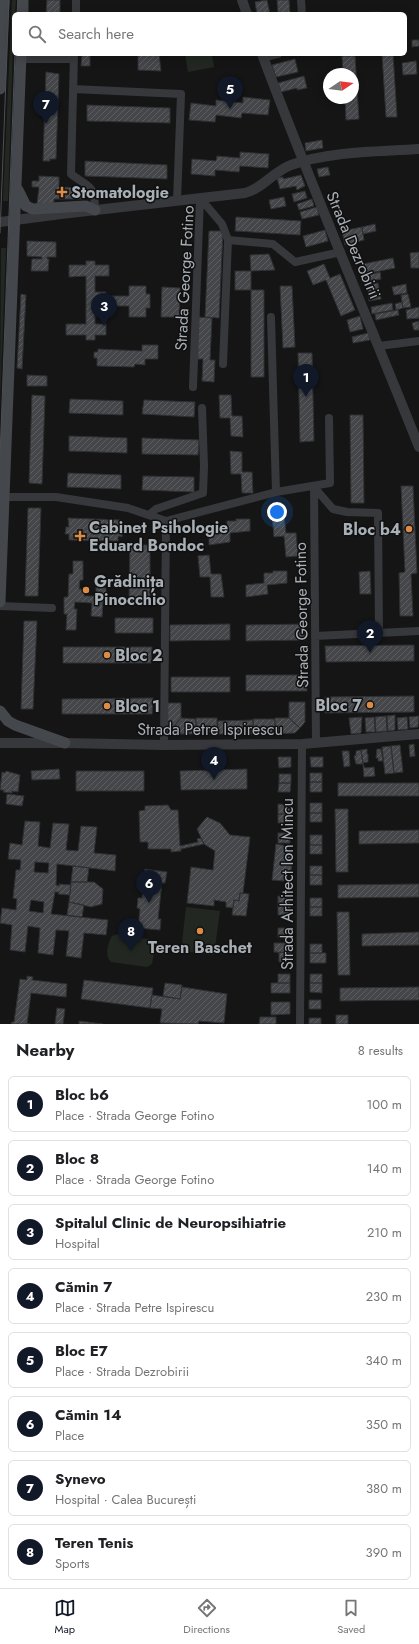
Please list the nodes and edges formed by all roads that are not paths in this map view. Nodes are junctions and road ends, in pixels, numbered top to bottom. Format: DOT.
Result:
graph roads {
  1 [pos="4,0"];
  2 [pos="23,0"];
  3 [pos="76,0"];
  4 [pos="242,0"];
  5 [pos="301,0"];
  6 [pos="23,12"];
  7 [pos="76,12"];
  8 [pos="246,12"];
  9 [pos="302,12"];
  10 [pos="21,56"];
  11 [pos="262,56"];
  12 [pos="74,57"];
  13 [pos="0,89"];
  14 [pos="73,89"];
  15 [pos="419,149"];
  16 [pos="302,161"];
  17 [pos="16,187"];
  18 [pos="200,198"];
  19 [pos="177,201"];
  20 [pos="95,210"];
  21 [pos="15,221"];
  22 [pos="0,222"];
  23 [pos="228,240"];
  24 [pos="341,252"];
  25 [pos="271,317"];
  26 [pos="419,341"];
  27 [pos="379,346"];
  28 [pos="223,364"];
  29 [pos="193,387"];
  30 [pos="202,408"];
  31 [pos="329,418"];
  32 [pos="419,447"];
  33 [pos="314,487"];
  34 [pos="276,492"];
  35 [pos="4,497"];
  36 [pos="149,515"];
  37 [pos="166,521"];
  38 [pos="0,602"];
  39 [pos="0,606"];
  40 [pos="52,608"];
  41 [pos="419,631"];
  42 [pos="379,633"];
  43 [pos="316,636"];
  44 [pos="0,711"];
  45 [pos="419,734"];
  46 [pos="0,743"];
  47 [pos="65,743"];
  48 [pos="316,743"];
  49 [pos="302,744"];
  50 [pos="164,745"];
  51 [pos="300,1024"];
  1 -- 13 [label="main road"];
  2 -- 6 [label="main road"];
  3 -- 7 [label="street"];
  4 -- 8 [label="street"];
  5 -- 9 [label="street"];
  10 -- 12 [label="street"];
  10 -- 17 [label="main road"];
  11 -- 16 [label="street, Strada Dezrobirii"];
  12 -- 14 [label="street"];
  14 -- 19 [label="street"];
  14 -- 20 [label="street"];
  15 -- 16 [label="street"];
  16 -- 18 [label="street"];
  16 -- 24 [label="street, Strada Dezrobirii"];
  17 -- 20 [label="main road"];
  17 -- 21 [label="main road"];
  18 -- 19 [label="street"];
  18 -- 23 [label="street, Strada George Fotino"];
  18 -- 29 [label="street, Strada George Fotino"];
  19 -- 20 [label="street"];
  20 -- 21 [label="street"];
  21 -- 22 [label="street"];
  21 -- 35 [label="main road"];
  23 -- 24 [label="street"];
  23 -- 28 [label="street, Strada George Fotino"];
  24 -- 27 [label="street, Strada Dezrobirii"];
  25 -- 34 [label="street"];
  26 -- 27 [label="street"];
  27 -- 32 [label="street, Strada Dezrobirii"];
  30 -- 36 [label="street"];
  31 -- 33 [label="street"];
  33 -- 34 [label="street"];
  33 -- 42 [label="street"];
  33 -- 43 [label="street, Strada George Fotino"];
  34 -- 37 [label="street"];
  35 -- 36 [label="street"];
  35 -- 38 [label="main road"];
  36 -- 37 [label="street"];
  37 -- 50 [label="street"];
  39 -- 40 [label="street"];
  41 -- 42 [label="street"];
  42 -- 43 [label="street"];
  43 -- 48 [label="street, Strada George Fotino"];
  44 -- 47 [label="main road"];
  45 -- 48 [label="street, Strada Petre Ispirescu"];
  46 -- 47 [label="street, Strada Petre Ispirescu"];
  47 -- 50 [label="street, Strada Petre Ispirescu"];
  48 -- 49 [label="street, Strada Petre Ispirescu"];
  49 -- 50 [label="street, Strada Petre Ispirescu"];
  49 -- 51 [label="street, Strada Arhitect Ion Mincu"];
}
